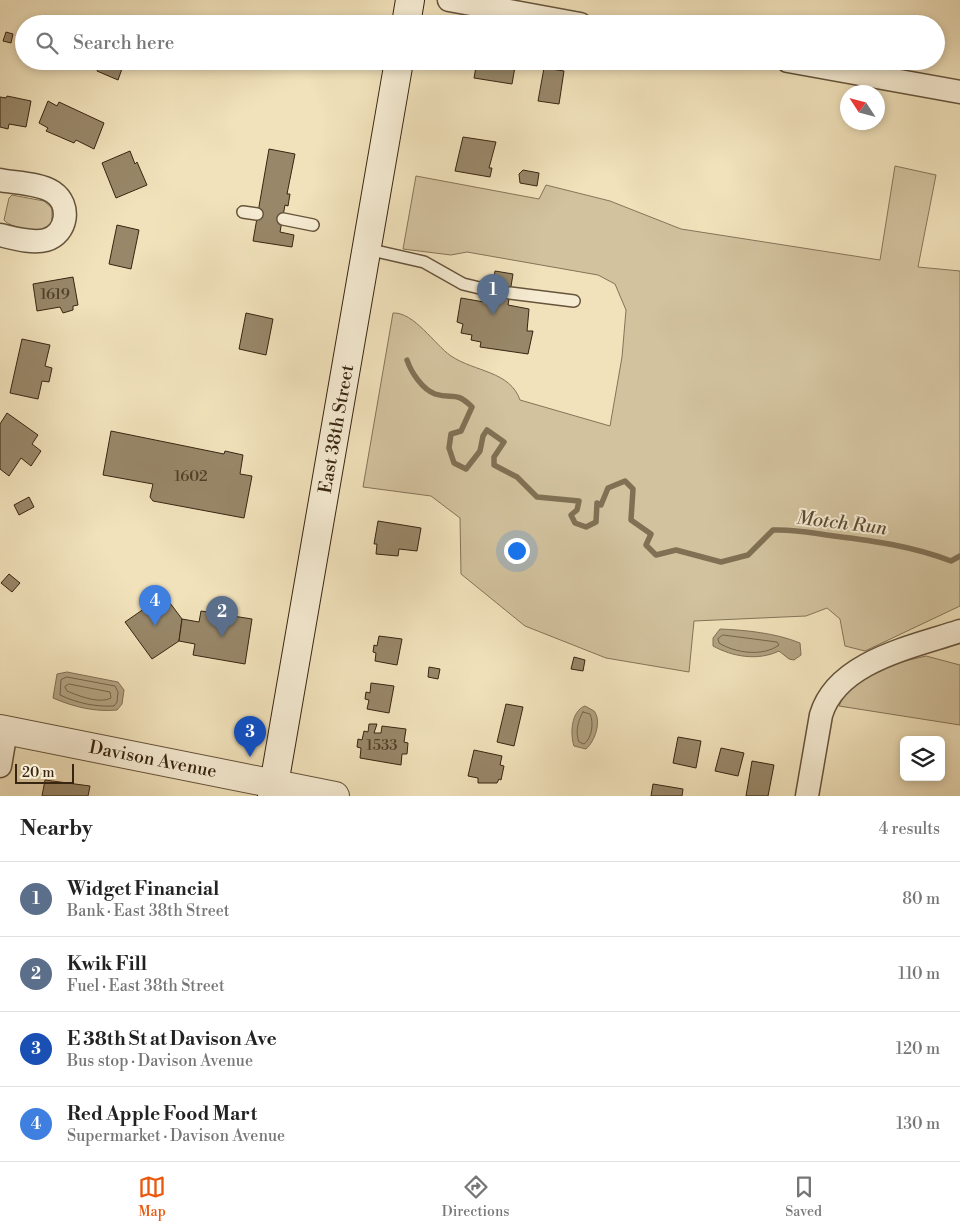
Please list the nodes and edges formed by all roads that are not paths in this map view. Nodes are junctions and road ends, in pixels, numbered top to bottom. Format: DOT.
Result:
graph roads {
  1 [pos="410,0"];
  2 [pos="449,0"];
  3 [pos="408,15"];
  4 [pos="531,15"];
  5 [pos="398,70"];
  6 [pos="838,70"];
  7 [pos="960,92"];
  8 [pos="1,183"];
  9 [pos="244,212"];
  10 [pos="257,214"];
  11 [pos="283,219"];
  12 [pos="313,225"];
  13 [pos="0,235"];
  14 [pos="367,249"];
  15 [pos="492,291"];
  16 [pos="510,292"];
  17 [pos="574,301"];
  18 [pos="960,631"];
  19 [pos="3,730"];
  20 [pos="0,766"];
  21 [pos="273,790"];
  22 [pos="335,796"];
  23 [pos="807,796"];
  1 -- 3 [label="main road"];
  2 -- 4 [label="street"];
  5 -- 14 [label="main road, East 38th Street"];
  6 -- 7 [label="street"];
  8 -- 13 [label="street"];
  9 -- 10 [label="lane"];
  11 -- 12 [label="lane"];
  14 -- 15 [label="lane"];
  14 -- 21 [label="main road, East 38th Street"];
  16 -- 17 [label="lane"];
  18 -- 23 [label="street"];
  19 -- 20 [label="street"];
  19 -- 21 [label="main road, Davison Avenue"];
  21 -- 22 [label="main road, Davison Avenue"];
}
